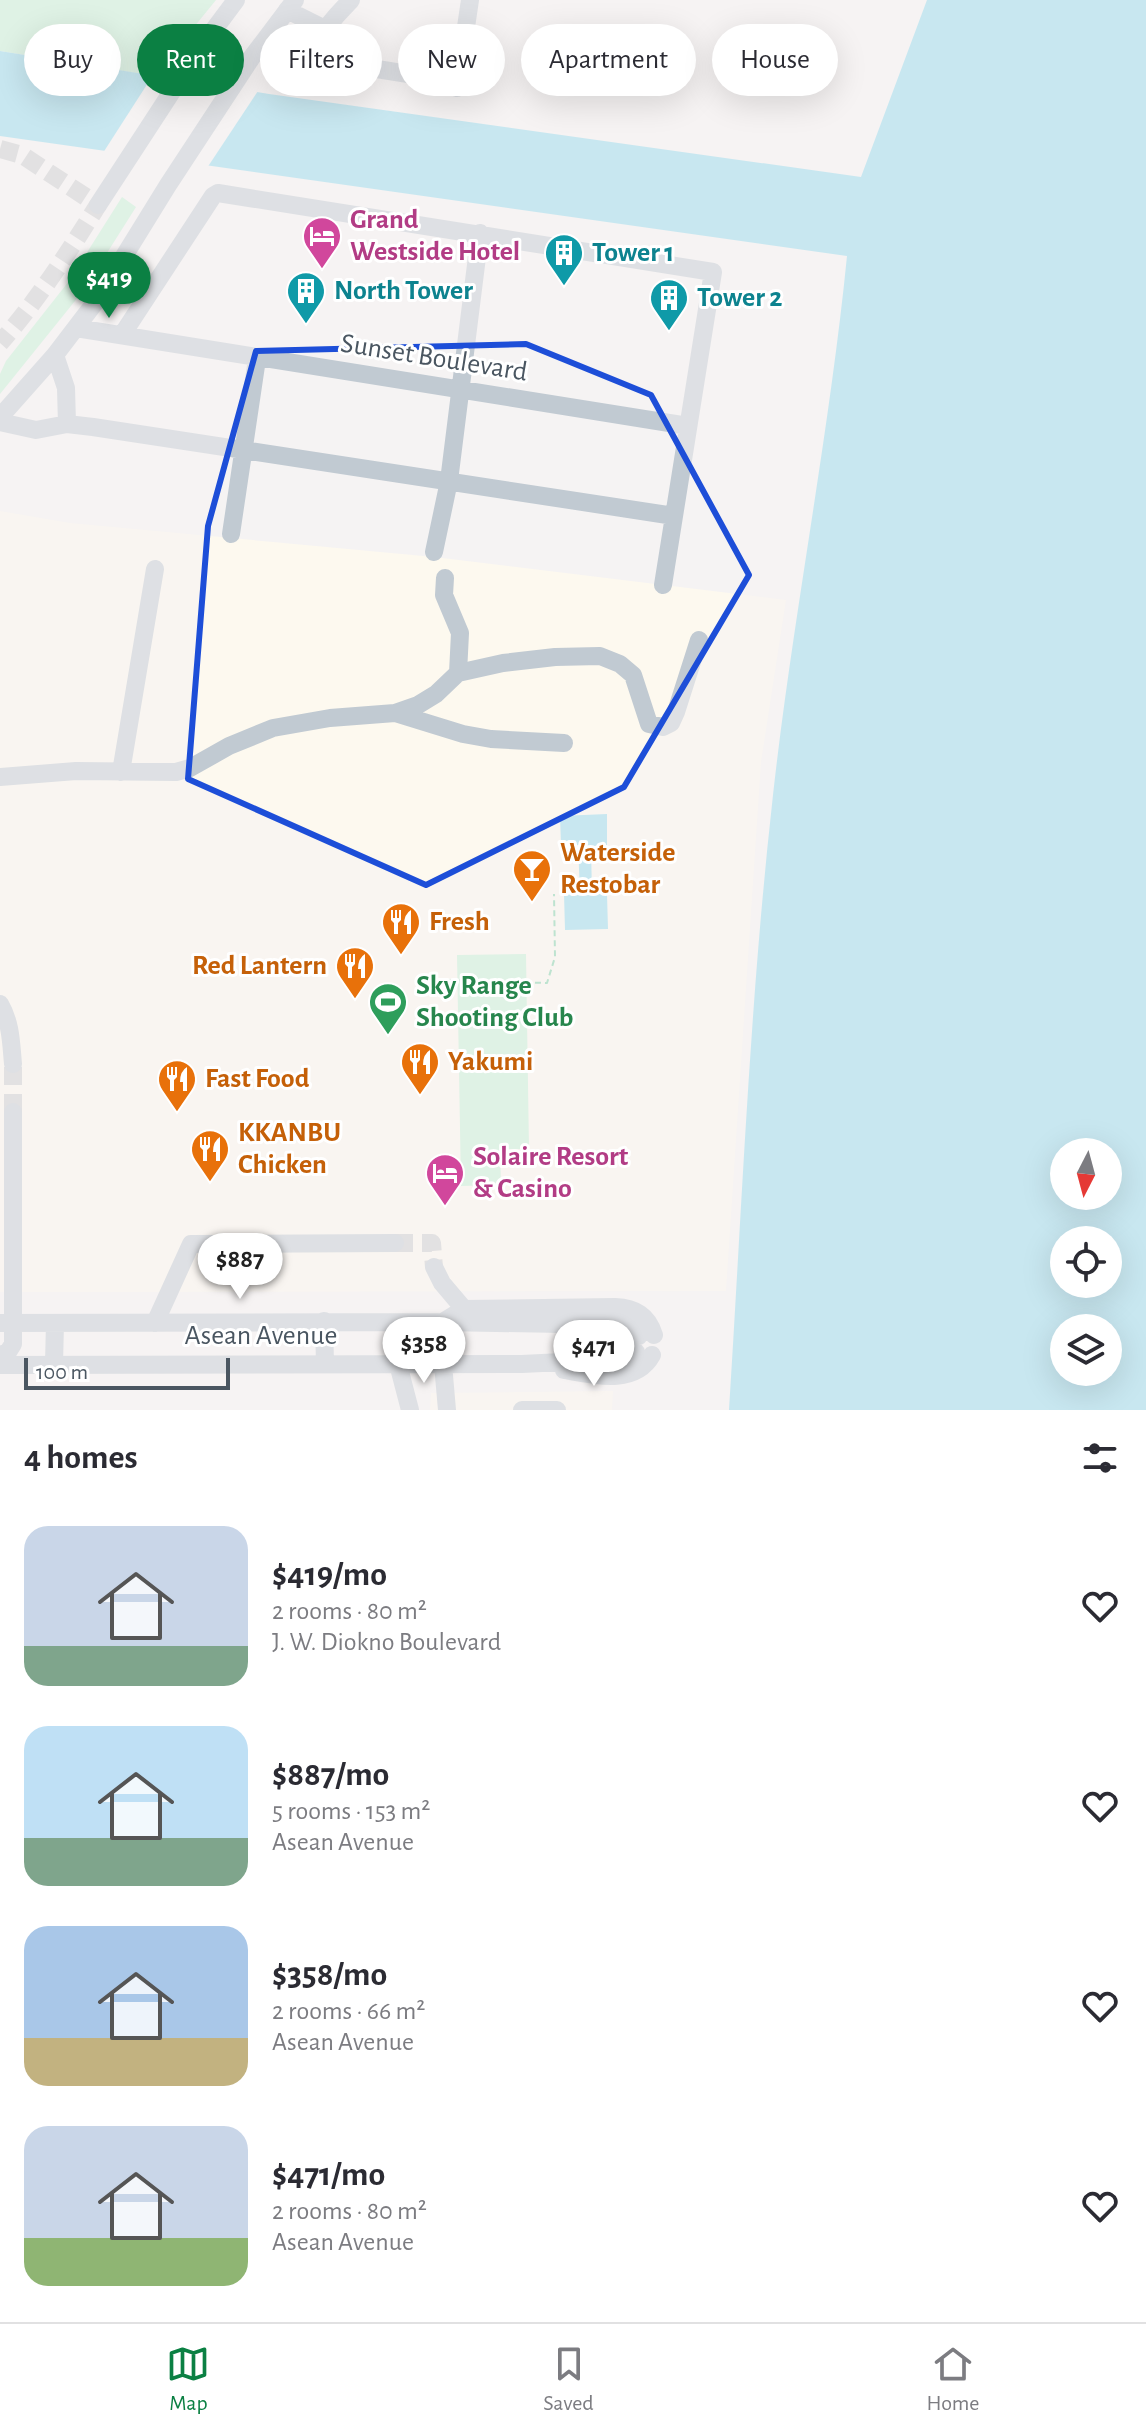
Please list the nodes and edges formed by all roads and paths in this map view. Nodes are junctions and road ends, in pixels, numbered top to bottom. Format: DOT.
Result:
graph roads {
  1 [pos="236,0"];
  2 [pos="351,0"];
  3 [pos="470,0"];
  4 [pos="291,5"];
  5 [pos="318,24"];
  6 [pos="329,24"];
  7 [pos="466,24"];
  8 [pos="98,205"];
  9 [pos="480,233"];
  10 [pos="76,328"];
  11 [pos="122,335"];
  12 [pos="55,355"];
  13 [pos="257,359"];
  14 [pos="460,390"];
  15 [pos="0,419"];
  16 [pos="67,424"];
  17 [pos="688,426"];
  18 [pos="244,451"];
  19 [pos="449,481"];
  20 [pos="674,516"];
  21 [pos="231,534"];
  22 [pos="434,552"];
  23 [pos="155,569"];
  24 [pos="445,578"];
  25 [pos="663,585"];
  26 [pos="699,640"];
  27 [pos="458,673"];
  28 [pos="395,713"];
  29 [pos="564,743"];
  30 [pos="121,772"];
  31 [pos="0,777"];
  32 [pos="554,894"];
  33 [pos="445,980"];
  34 [pos="0,1004"];
  35 [pos="13,1064"];
  36 [pos="13,1112"];
  37 [pos="11,1178"];
  38 [pos="395,1243"];
  39 [pos="434,1267"];
  40 [pos="454,1315"];
  41 [pos="324,1321"];
  42 [pos="6,1323"];
  43 [pos="55,1323"];
  44 [pos="155,1323"];
  45 [pos="0,1355"];
  46 [pos="54,1364"];
  47 [pos="325,1364"];
  48 [pos="398,1364"];
  49 [pos="443,1364"];
  50 [pos="0,1365"];
  51 [pos="410,1410"];
  52 [pos="447,1410"];
  53 [pos="522,1410"];
  54 [pos="557,1410"];
  1 -- 8 [label="street"];
  2 -- 6 [label="street"];
  3 -- 7 [label="street"];
  4 -- 5 [label="street"];
  4 -- 10 [label="street"];
  9 -- 11 [label="street"];
  9 -- 14 [label="street"];
  9 -- 17 [label="street"];
  10 -- 11 [label="street, Sunset Boulevard"];
  10 -- 12 [label="street"];
  11 -- 13 [label="street, Sunset Boulevard"];
  12 -- 15 [label="street"];
  12 -- 16 [label="street"];
  13 -- 14 [label="street, Sunset Boulevard"];
  13 -- 18 [label="street"];
  14 -- 17 [label="street, Sunset Boulevard"];
  14 -- 19 [label="street"];
  15 -- 16 [label="street"];
  16 -- 18 [label="street"];
  17 -- 20 [label="street"];
  18 -- 19 [label="street"];
  18 -- 21 [label="street"];
  19 -- 20 [label="street"];
  19 -- 22 [label="street"];
  20 -- 25 [label="street"];
  23 -- 30 [label="street"];
  24 -- 27 [label="street"];
  26 -- 27 [label="street"];
  27 -- 28 [label="street"];
  28 -- 29 [label="street"];
  28 -- 30 [label="street"];
  30 -- 31 [label="street"];
  32 -- 33 [label="path"];
  34 -- 35 [label="street"];
  36 -- 37 [label="street"];
  37 -- 42 [label="street"];
  38 -- 44 [label="street"];
  39 -- 40 [label="street"];
  40 -- 41 [label="street, Asean Avenue"];
  40 -- 49 [label="street, Asean Avenue"];
  41 -- 44 [label="street, Asean Avenue"];
  41 -- 47 [label="street"];
  42 -- 43 [label="street, Asean Avenue"];
  42 -- 45 [label="street"];
  43 -- 44 [label="street, Asean Avenue"];
  43 -- 46 [label="street"];
  46 -- 47 [label="street, Asean Avenue"];
  46 -- 50 [label="street, Asean Avenue"];
  47 -- 48 [label="street, Asean Avenue"];
  48 -- 49 [label="street, Asean Avenue"];
  48 -- 51 [label="street"];
  49 -- 52 [label="street"];
  53 -- 54 [label="street"];
}
